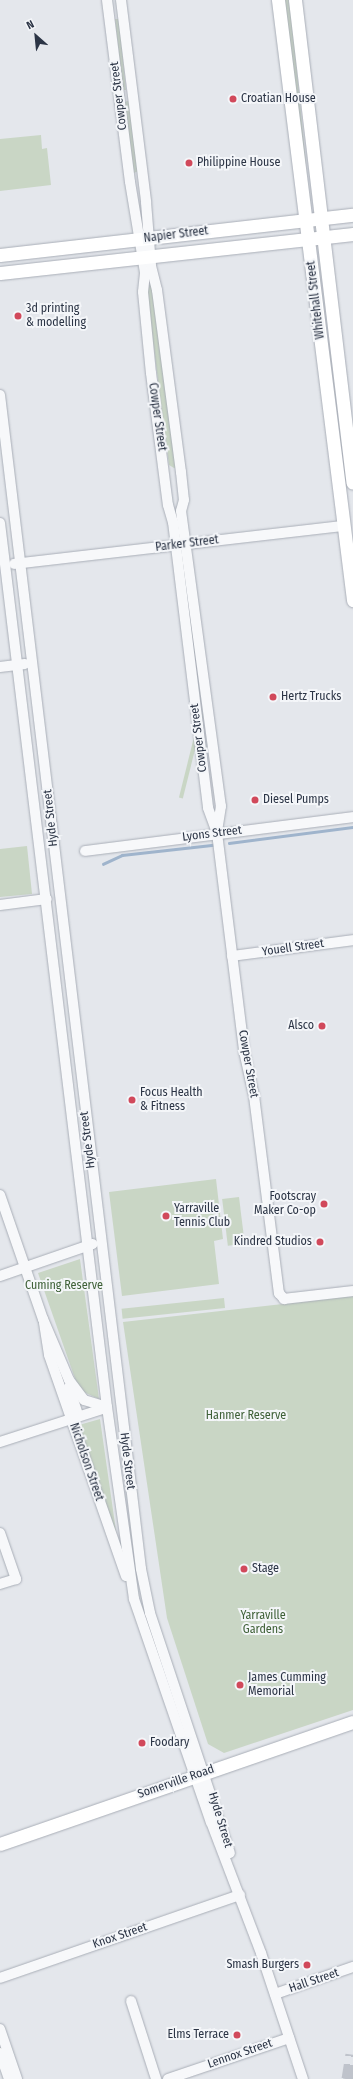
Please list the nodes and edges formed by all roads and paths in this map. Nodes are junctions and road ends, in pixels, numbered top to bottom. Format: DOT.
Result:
graph roads {
  1 [pos="107,0"];
  2 [pos="121,0"];
  3 [pos="278,0"];
  4 [pos="294,0"];
  5 [pos="122,11"];
  6 [pos="109,13"];
  7 [pos="133,96"];
  8 [pos="119,97"];
  9 [pos="316,169"];
  10 [pos="298,171"];
  11 [pos="143,180"];
  12 [pos="130,182"];
  13 [pos="353,215"];
  14 [pos="322,218"];
  15 [pos="305,220"];
  16 [pos="353,234"];
  17 [pos="325,237"];
  18 [pos="144,238"];
  19 [pos="309,238"];
  20 [pos="0,255"];
  21 [pos="146,256"];
  22 [pos="0,273"];
  23 [pos="0,395"];
  24 [pos="353,483"];
  25 [pos="0,523"];
  26 [pos="348,525"];
  27 [pos="181,544"];
  28 [pos="20,564"];
  29 [pos="7,565"];
  30 [pos="353,600"];
  31 [pos="31,664"];
  32 [pos="19,665"];
  33 [pos="0,667"];
  34 [pos="353,814"];
  35 [pos="353,817"];
  36 [pos="340,818"];
  37 [pos="217,833"];
  38 [pos="85,851"];
  39 [pos="55,853"];
  40 [pos="41,855"];
  41 [pos="47,899"];
  42 [pos="0,905"];
  43 [pos="353,940"];
  44 [pos="232,956"];
  45 [pos="0,1195"];
  46 [pos="100,1241"];
  47 [pos="88,1246"];
  48 [pos="25,1267"];
  49 [pos="0,1276"];
  50 [pos="353,1291"];
  51 [pos="44,1323"];
  52 [pos="62,1363"];
  53 [pos="121,1405"];
  54 [pos="107,1407"];
  55 [pos="74,1417"];
  56 [pos="0,1442"];
  57 [pos="0,1534"];
  58 [pos="0,1584"];
  59 [pos="134,1598"];
  60 [pos="353,1722"];
  61 [pos="200,1774"];
  62 [pos="0,1844"];
  63 [pos="240,1895"];
  64 [pos="353,1967"];
  65 [pos="0,1978"];
  66 [pos="275,1994"];
  67 [pos="131,2001"];
  68 [pos="0,2029"];
  69 [pos="289,2038"];
  70 [pos="0,2053"];
  71 [pos="9,2079"];
  72 [pos="17,2079"];
  73 [pos="156,2079"];
  74 [pos="168,2079"];
  75 [pos="303,2079"];
  1 -- 6 [label="street, Cowper Street"];
  2 -- 5 [label="street, Cowper Street"];
  3 -- 10 [label="main road, Whitehall Street"];
  4 -- 9 [label="main road, Whitehall Street"];
  5 -- 6 [label="street"];
  5 -- 7 [label="street, Cowper Street"];
  6 -- 8 [label="street, Cowper Street"];
  7 -- 8 [label="street"];
  7 -- 11 [label="street, Cowper Street"];
  8 -- 12 [label="street, Cowper Street"];
  9 -- 10 [label="main road"];
  9 -- 14 [label="main road, Whitehall Street"];
  10 -- 15 [label="main road, Whitehall Street"];
  11 -- 12 [label="street"];
  11 -- 18 [label="street, Cowper Street"];
  12 -- 18 [label="street, Cowper Street"];
  13 -- 14 [label="main road, Napier Street"];
  14 -- 15 [label="main road, Napier Street"];
  14 -- 17 [label="main road, Whitehall Street"];
  15 -- 18 [label="main road, Napier Street"];
  15 -- 19 [label="main road, Whitehall Street"];
  16 -- 17 [label="main road, Napier Street"];
  17 -- 19 [label="main road, Napier Street"];
  17 -- 24 [label="main road, Whitehall Street"];
  18 -- 20 [label="main road, Napier Street"];
  18 -- 21 [label="street, Cowper Street"];
  19 -- 21 [label="main road, Napier Street"];
  19 -- 26 [label="main road, Whitehall Street"];
  21 -- 22 [label="main road, Napier Street"];
  21 -- 27 [label="street, Cowper Street"];
  21 -- 27 [label="street, Cowper Street"];
  23 -- 28 [label="street, Hyde Street"];
  25 -- 29 [label="street, Hyde Street"];
  26 -- 27 [label="street, Parker Street"];
  26 -- 30 [label="main road, Whitehall Street"];
  27 -- 28 [label="street, Parker Street"];
  27 -- 37 [label="street, Cowper Street"];
  28 -- 29 [label="street, Parker Street"];
  28 -- 31 [label="street, Hyde Street"];
  29 -- 32 [label="street, Hyde Street"];
  31 -- 32 [label="street"];
  31 -- 39 [label="street, Hyde Street"];
  32 -- 33 [label="street"];
  32 -- 40 [label="street, Hyde Street"];
  34 -- 36 [label="street, Lyons Street"];
  35 -- 36 [label="street, Lyons Street"];
  36 -- 37 [label="street, Lyons Street"];
  37 -- 38 [label="street, Lyons Street"];
  37 -- 44 [label="street, Cowper Street"];
  39 -- 40 [label="street"];
  39 -- 46 [label="street, Hyde Street"];
  40 -- 41 [label="street, Hyde Street"];
  41 -- 42 [label="street"];
  41 -- 47 [label="street, Hyde Street"];
  43 -- 44 [label="street, Youell Street"];
  44 -- 50 [label="street, Cowper Street"];
  45 -- 48 [label="street, Nicholson Street"];
  46 -- 47 [label="street"];
  46 -- 53 [label="street, Hyde Street"];
  47 -- 48 [label="street"];
  47 -- 54 [label="street, Hyde Street"];
  48 -- 49 [label="street"];
  48 -- 51 [label="street, Nicholson Street"];
  51 -- 52 [label="street, Nicholson Street"];
  51 -- 55 [label="street, Nicholson Street"];
  52 -- 54 [label="street, Nicholson Street"];
  52 -- 55 [label="street"];
  53 -- 54 [label="street"];
  53 -- 61 [label="street, Hyde Street"];
  54 -- 55 [label="street"];
  54 -- 59 [label="street, Hyde Street"];
  55 -- 56 [label="street"];
  55 -- 59 [label="street, Nicholson Street"];
  57 -- 58 [label="street"];
  59 -- 61 [label="street, Hyde Street"];
  60 -- 61 [label="main road, Somerville Road"];
  61 -- 62 [label="main road, Somerville Road"];
  61 -- 63 [label="street, Hyde Street"];
  63 -- 65 [label="street, Knox Street"];
  63 -- 66 [label="street, Hyde Street"];
  64 -- 66 [label="street, Hall Street"];
  66 -- 69 [label="street, Hyde Street"];
  67 -- 73 [label="street"];
  68 -- 72 [label="street"];
  69 -- 74 [label="street, Lennox Street"];
  69 -- 75 [label="street, Hyde Street"];
  70 -- 71 [label="street"];
}
